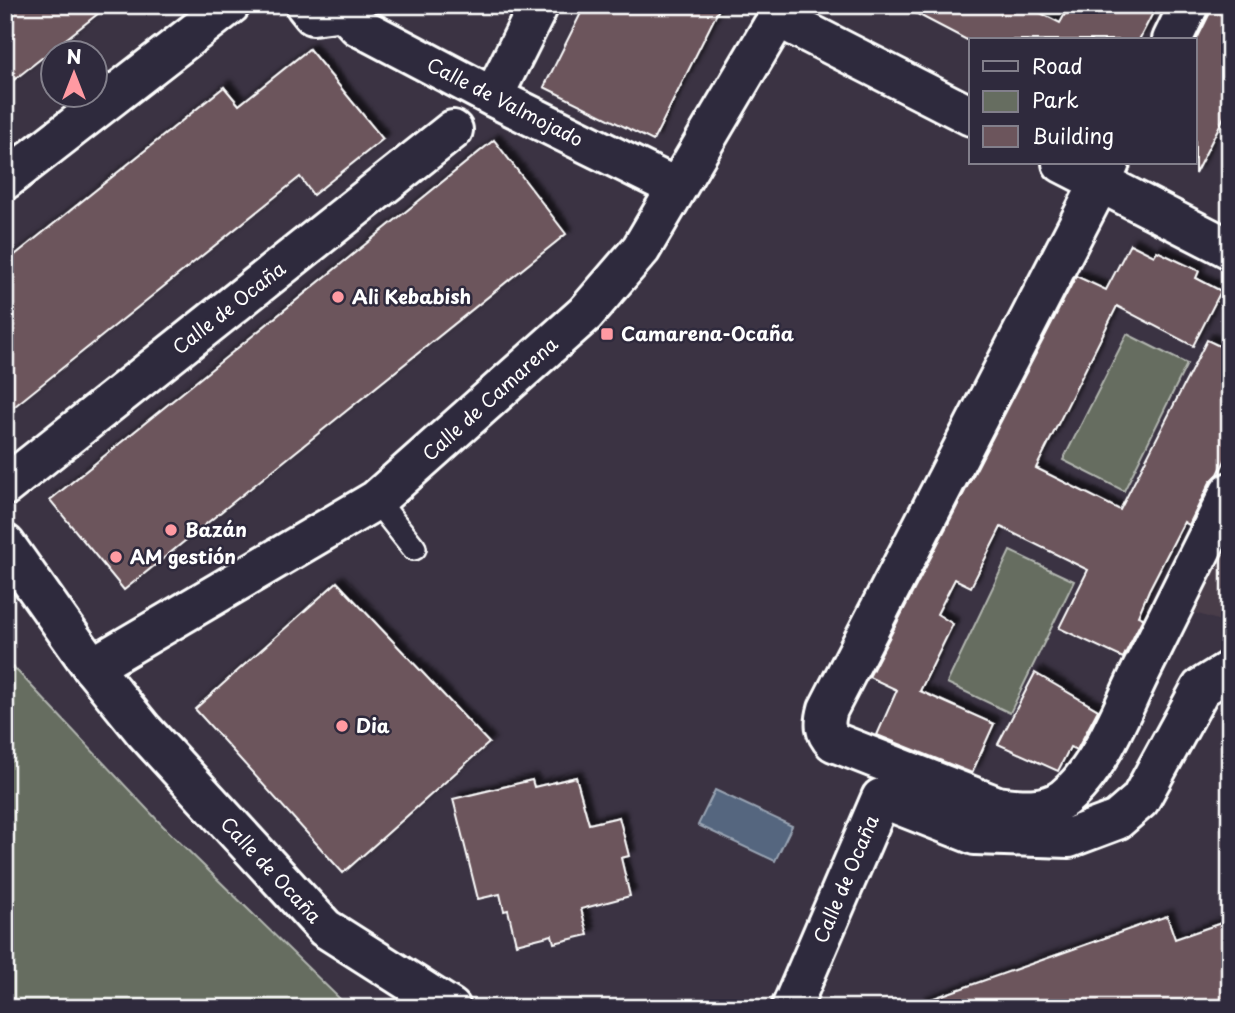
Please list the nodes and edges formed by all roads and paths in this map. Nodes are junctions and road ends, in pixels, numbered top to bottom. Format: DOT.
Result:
graph roads {
  1 [pos="230,5"];
  2 [pos="305,5"];
  3 [pos="539,5"];
  4 [pos="1189,5"];
  5 [pos="343,8"];
  6 [pos="782,12"];
  7 [pos="1173,38"];
  8 [pos="493,97"];
  9 [pos="969,115"];
  10 [pos="453,130"];
  11 [pos="1067,164"];
  12 [pos="1105,172"];
  13 [pos="5,180"];
  14 [pos="677,188"];
  15 [pos="1230,249"];
  16 [pos="5,486"];
  17 [pos="1230,492"];
  18 [pos="376,500"];
  19 [pos="5,544"];
  20 [pos="414,548"];
  21 [pos="5,592"];
  22 [pos="92,667"];
  23 [pos="1230,670"];
  24 [pos="973,815"];
  25 [pos="451,1008"];
  26 [pos="791,1008"];
  1 -- 13 [label="street"];
  2 -- 5 [label="street"];
  3 -- 8 [label="street"];
  4 -- 7 [label="street"];
  5 -- 8 [label="street, Calle de Valmojado"];
  6 -- 9 [label="street, Calle de Camarena"];
  6 -- 14 [label="street, Calle de Camarena"];
  8 -- 14 [label="street, Calle de Valmojado"];
  10 -- 16 [label="street, Calle de Ocaña"];
  11 -- 12 [label="street"];
  12 -- 15 [label="street"];
  12 -- 24 [label="street"];
  14 -- 18 [label="street, Calle de Camarena"];
  17 -- 24 [label="street"];
  18 -- 20 [label="lane"];
  18 -- 22 [label="street, Calle de Camarena"];
  19 -- 22 [label="street, Calle de Ocaña"];
  21 -- 22 [label="street, Calle de Ocaña"];
  22 -- 25 [label="street, Calle de Ocaña"];
  23 -- 24 [label="street, Calle de Ocaña"];
  24 -- 26 [label="street, Calle de Ocaña"];
}
